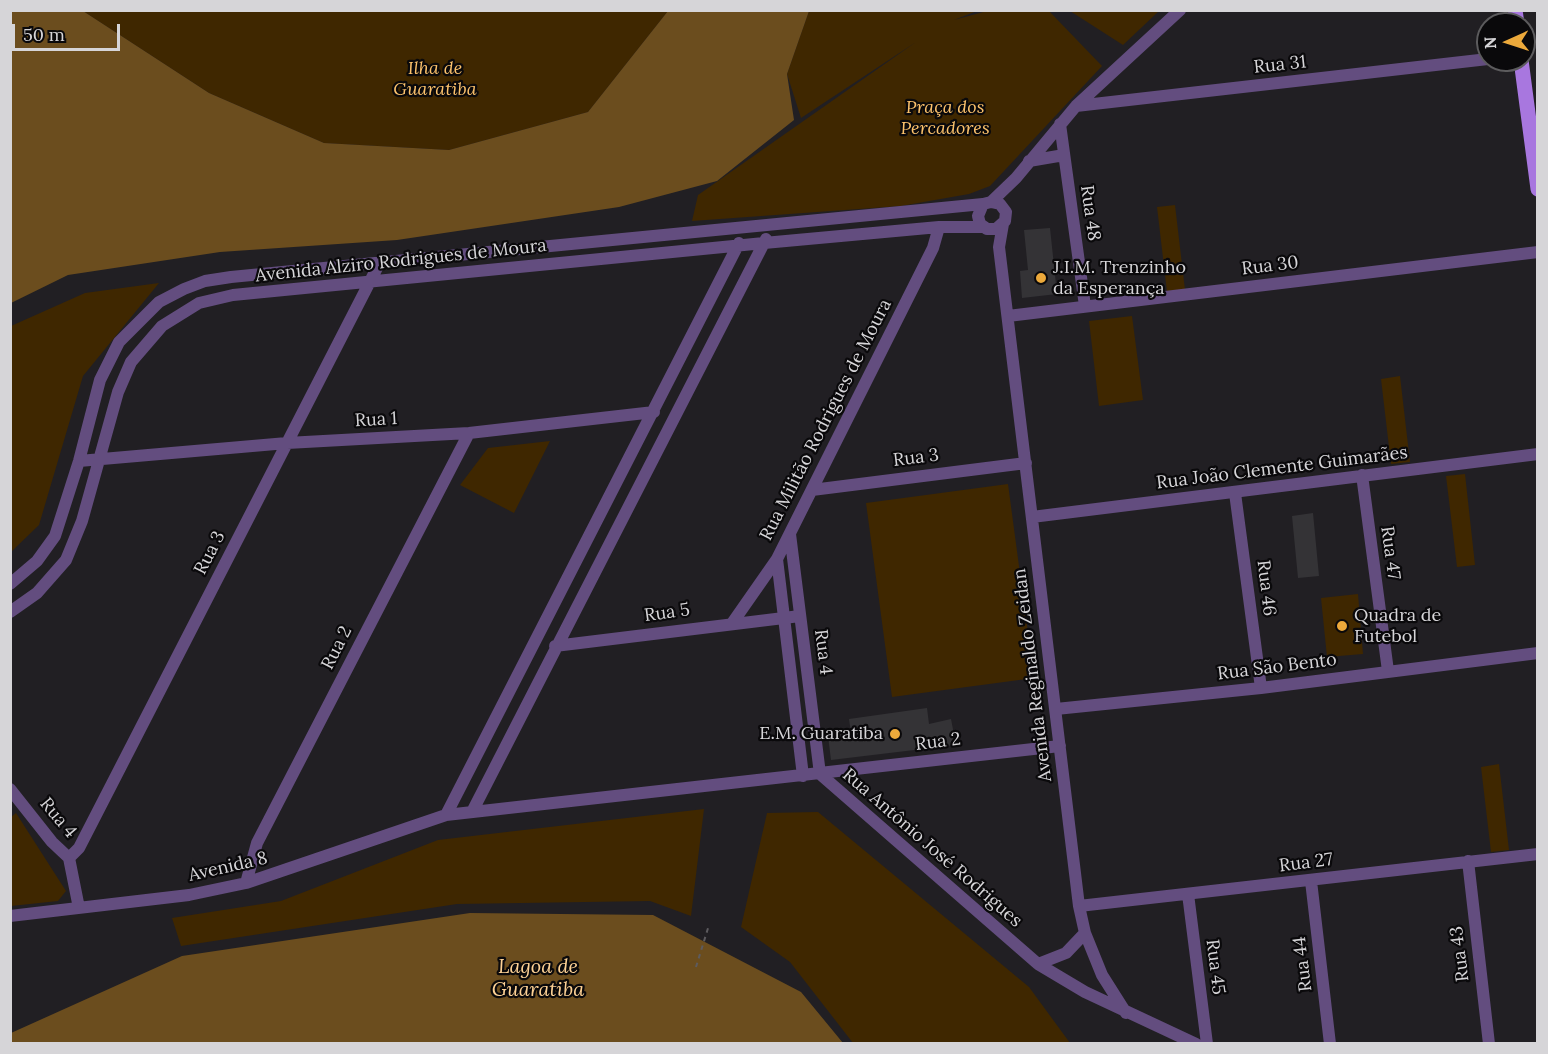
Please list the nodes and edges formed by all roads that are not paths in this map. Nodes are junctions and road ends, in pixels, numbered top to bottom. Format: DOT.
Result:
graph roads {
  1 [pos="1180,10"];
  2 [pos="1476,60"];
  3 [pos="1523,72"];
  4 [pos="1076,106"];
  5 [pos="1060,124"];
  6 [pos="1064,155"];
  7 [pos="1029,161"];
  8 [pos="1016,178"];
  9 [pos="1538,189"];
  10 [pos="987,203"];
  11 [pos="923,210"];
  12 [pos="1004,218"];
  13 [pos="773,226"];
  14 [pos="939,227"];
  15 [pos="745,228"];
  16 [pos="985,228"];
  17 [pos="925,229"];
  18 [pos="703,230"];
  19 [pos="764,243"];
  20 [pos="737,247"];
  21 [pos="999,247"];
  22 [pos="699,250"];
  23 [pos="1538,252"];
  24 [pos="380,262"];
  25 [pos="371,282"];
  26 [pos="1085,306"];
  27 [pos="1008,316"];
  28 [pos="654,412"];
  29 [pos="469,433"];
  30 [pos="287,443"];
  31 [pos="1538,454"];
  32 [pos="100,459"];
  33 [pos="80,461"];
  34 [pos="1026,463"];
  35 [pos="1362,475"];
  36 [pos="812,490"];
  37 [pos="1235,493"];
  38 [pos="1032,517"];
  39 [pos="790,534"];
  40 [pos="777,559"];
  41 [pos="10,584"];
  42 [pos="10,612"];
  43 [pos="800,616"];
  44 [pos="783,618"];
  45 [pos="733,622"];
  46 [pos="555,646"];
  47 [pos="1538,653"];
  48 [pos="1388,671"];
  49 [pos="1261,688"];
  50 [pos="1056,709"];
  51 [pos="1059,746"];
  52 [pos="820,774"];
  53 [pos="802,776"];
  54 [pos="10,789"];
  55 [pos="472,812"];
  56 [pos="446,815"];
  57 [pos="1538,854"];
  58 [pos="69,858"];
  59 [pos="1468,861"];
  60 [pos="1311,881"];
  61 [pos="246,883"];
  62 [pos="1188,894"];
  63 [pos="1079,906"];
  64 [pos="79,908"];
  65 [pos="10,916"];
  66 [pos="1085,933"];
  67 [pos="1038,964"];
  68 [pos="1126,1013"];
  69 [pos="1196,1044"];
  70 [pos="1207,1044"];
  71 [pos="1330,1044"];
  72 [pos="1489,1044"];
  1 -- 4 [label="street, Avenida Reginaldo Zeidan"];
  2 -- 4 [label="street, Rua 31"];
  3 -- 9 [label="main road"];
  4 -- 5 [label="street, Avenida Reginaldo Zeidan"];
  5 -- 6 [label="street, Rua 48"];
  5 -- 7 [label="street, Avenida Reginaldo Zeidan"];
  6 -- 7 [label="street"];
  6 -- 26 [label="street, Rua 48"];
  7 -- 8 [label="street, Avenida Reginaldo Zeidan"];
  8 -- 10 [label="street, Avenida Reginaldo Zeidan"];
  8 -- 12 [label="street, Avenida Reginaldo Zeidan"];
  10 -- 11 [label="street, Avenida Alziro Rodrigues de Moura"];
  10 -- 12 [label="street"];
  10 -- 16 [label="street"];
  11 -- 13 [label="street, Avenida Alziro Rodrigues de Moura"];
  11 -- 17 [label="street"];
  12 -- 16 [label="street"];
  12 -- 21 [label="street, Avenida Reginaldo Zeidan"];
  13 -- 15 [label="street, Avenida Alziro Rodrigues de Moura"];
  13 -- 19 [label="street"];
  14 -- 16 [label="street, Avenida Alziro Rodrigues de Moura"];
  14 -- 17 [label="street, Avenida Alziro Rodrigues de Moura"];
  14 -- 36 [label="street, Rua Militão Rodrigues de Moura"];
  15 -- 18 [label="street, Avenida Alziro Rodrigues de Moura"];
  15 -- 20 [label="street"];
  16 -- 21 [label="street, Avenida Reginaldo Zeidan"];
  17 -- 19 [label="street, Avenida Alziro Rodrigues de Moura"];
  18 -- 22 [label="street"];
  18 -- 24 [label="street, Avenida Alziro Rodrigues de Moura"];
  19 -- 20 [label="street, Avenida Alziro Rodrigues de Moura"];
  19 -- 46 [label="street"];
  20 -- 22 [label="street, Avenida Alziro Rodrigues de Moura"];
  20 -- 28 [label="street"];
  21 -- 27 [label="street, Avenida Reginaldo Zeidan"];
  22 -- 25 [label="street, Avenida Alziro Rodrigues de Moura"];
  23 -- 26 [label="street, Rua 30"];
  24 -- 25 [label="street, Rua 3"];
  24 -- 33 [label="street, Avenida Alziro Rodrigues de Moura"];
  25 -- 30 [label="street, Rua 3"];
  25 -- 32 [label="street, Avenida Alziro Rodrigues de Moura"];
  26 -- 27 [label="street, Rua 30"];
  27 -- 34 [label="street, Avenida Reginaldo Zeidan"];
  28 -- 29 [label="street, Rua 1"];
  28 -- 56 [label="street"];
  29 -- 30 [label="street, Rua 1"];
  29 -- 61 [label="street, Rua 2"];
  30 -- 32 [label="street, Rua 1"];
  30 -- 58 [label="street, Rua 3"];
  31 -- 35 [label="street, Rua João Clemente Guimarães"];
  32 -- 33 [label="street, Rua 1"];
  32 -- 42 [label="street, Avenida Alziro Rodrigues de Moura"];
  33 -- 41 [label="street, Avenida Alziro Rodrigues de Moura"];
  34 -- 36 [label="street, Rua 3"];
  34 -- 38 [label="street, Avenida Reginaldo Zeidan"];
  35 -- 37 [label="street, Rua João Clemente Guimarães"];
  35 -- 48 [label="street, Rua 47"];
  36 -- 39 [label="street, Rua Militão Rodrigues de Moura"];
  37 -- 38 [label="street, Rua João Clemente Guimarães"];
  37 -- 49 [label="street, Rua 46"];
  38 -- 50 [label="street, Avenida Reginaldo Zeidan"];
  39 -- 40 [label="street, Rua Militão Rodrigues de Moura"];
  39 -- 43 [label="street, Rua 4"];
  40 -- 44 [label="street, Rua 4"];
  40 -- 45 [label="street, Rua Militão Rodrigues de Moura"];
  43 -- 44 [label="street, Rua 5"];
  43 -- 52 [label="street, Rua 4"];
  44 -- 45 [label="street, Rua 5"];
  44 -- 53 [label="street, Rua 4"];
  45 -- 46 [label="street, Rua 5"];
  46 -- 55 [label="street"];
  47 -- 48 [label="street, Rua São Bento"];
  48 -- 49 [label="street, Rua São Bento"];
  49 -- 50 [label="street, Rua São Bento"];
  50 -- 51 [label="street, Avenida Reginaldo Zeidan"];
  51 -- 52 [label="street, Rua 2"];
  51 -- 63 [label="street, Avenida Reginaldo Zeidan"];
  52 -- 53 [label="street, Rua Antônio José Rodrigues"];
  52 -- 67 [label="street, Rua Antônio José Rodrigues"];
  53 -- 55 [label="street, Rua Antônio José Rodrigues"];
  54 -- 58 [label="street, Rua 4"];
  55 -- 56 [label="street, Rua Antônio José Rodrigues"];
  56 -- 61 [label="street, Avenida 8"];
  57 -- 59 [label="street, Rua 27"];
  58 -- 64 [label="street, Rua 4"];
  59 -- 60 [label="street, Rua 27"];
  59 -- 72 [label="street, Rua 43"];
  60 -- 62 [label="street, Rua 27"];
  60 -- 71 [label="street, Rua 44"];
  61 -- 64 [label="street, Avenida 8"];
  62 -- 63 [label="street, Rua 27"];
  62 -- 70 [label="street, Rua 45"];
  63 -- 66 [label="street, Avenida Reginaldo Zeidan"];
  64 -- 65 [label="street, Avenida 8"];
  66 -- 67 [label="street"];
  66 -- 68 [label="street, Avenida Reginaldo Zeidan"];
  67 -- 68 [label="street, Rua Antônio José Rodrigues"];
  68 -- 69 [label="street"];
}
